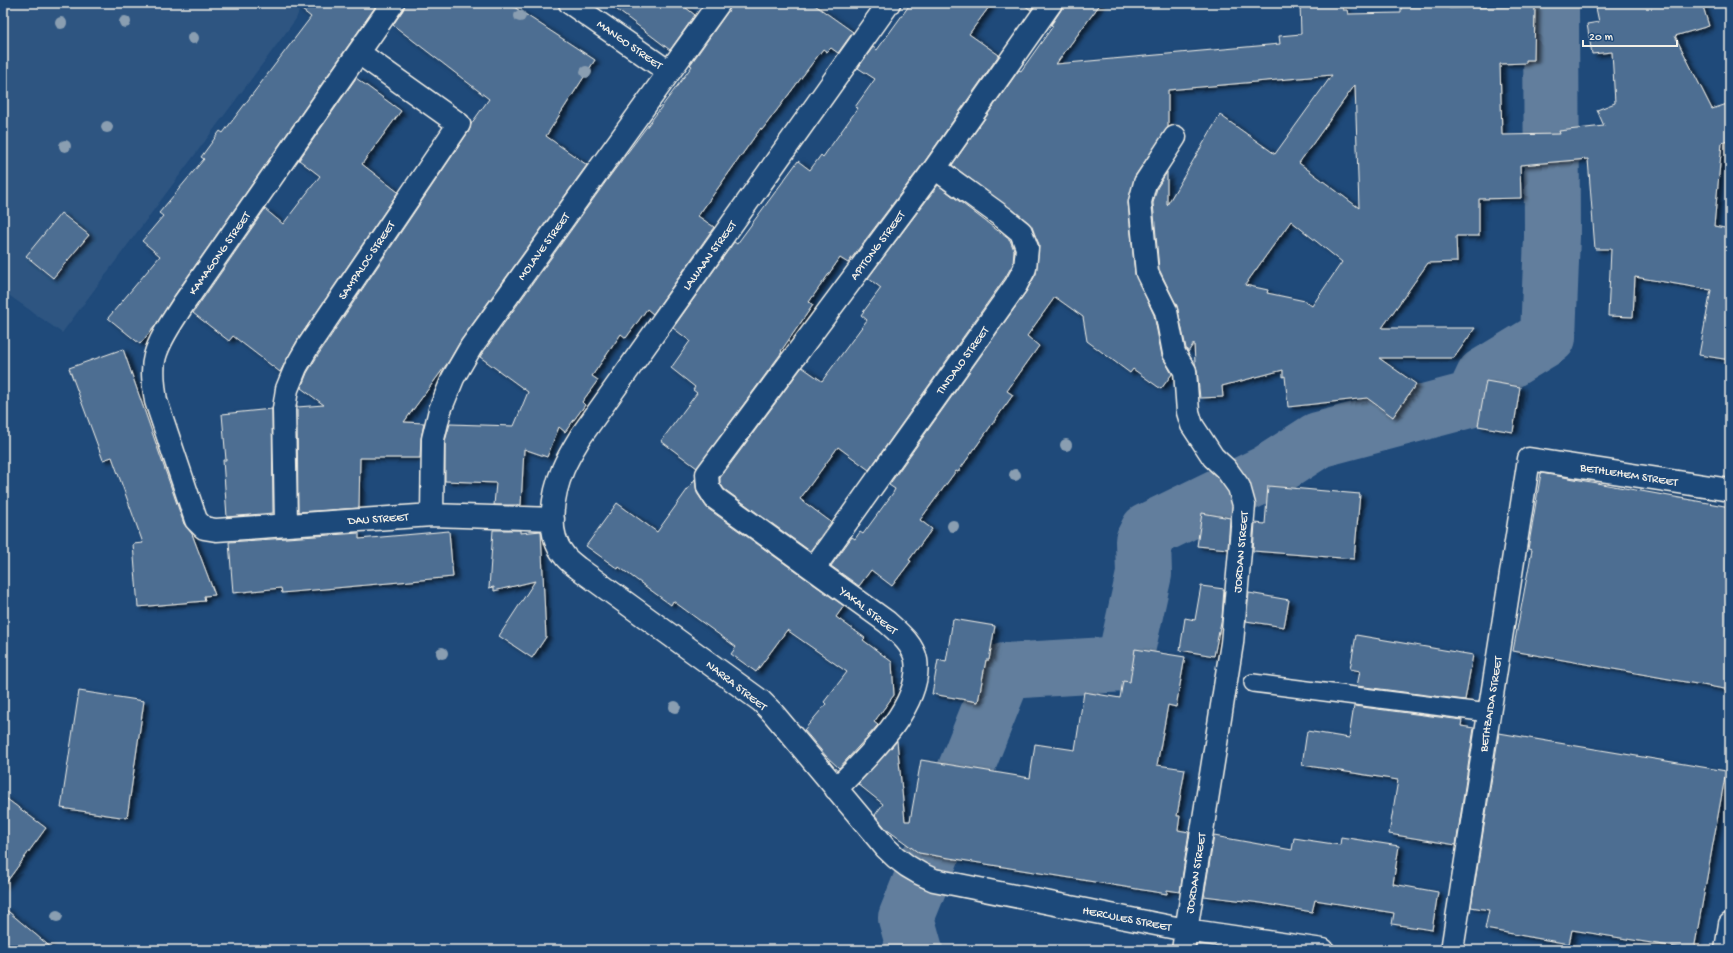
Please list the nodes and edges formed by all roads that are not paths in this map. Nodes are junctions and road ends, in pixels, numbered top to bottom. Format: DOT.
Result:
graph roads {
  1 [pos="393,3"];
  2 [pos="570,3"];
  3 [pos="719,3"];
  4 [pos="889,3"];
  5 [pos="1051,3"];
  6 [pos="359,53"];
  7 [pos="669,72"];
  8 [pos="1176,137"];
  9 [pos="935,168"];
  10 [pos="1529,459"];
  11 [pos="708,487"];
  12 [pos="1730,490"];
  13 [pos="432,515"];
  14 [pos="553,519"];
  15 [pos="286,524"];
  16 [pos="204,528"];
  17 [pos="814,568"];
  18 [pos="1253,683"];
  19 [pos="1489,713"];
  20 [pos="836,789"];
  21 [pos="934,880"];
  22 [pos="1730,924"];
  23 [pos="1185,940"];
  24 [pos="1323,950"];
  25 [pos="1452,950"];
  26 [pos="1726,950"];
  1 -- 6 [label="street, KAMAGONG STREET"];
  2 -- 7 [label="street, MANGO STREET"];
  3 -- 7 [label="street, MOLAVE STREET"];
  4 -- 14 [label="street, LAWAAN STREET"];
  5 -- 9 [label="street, APITONG STREET"];
  6 -- 15 [label="street, SAMPALOC STREET"];
  6 -- 16 [label="street, KAMAGONG STREET"];
  7 -- 13 [label="street, MOLAVE STREET"];
  8 -- 23 [label="street, JORDAN STREET"];
  9 -- 11 [label="street, APITONG STREET"];
  9 -- 17 [label="street, TINDALO STREET"];
  10 -- 12 [label="street, BETHLEHEM STREET"];
  10 -- 19 [label="street, BETHZAIDA STREET"];
  11 -- 17 [label="street, YAKAL STREET"];
  13 -- 14 [label="street, DAU STREET"];
  13 -- 15 [label="street, DAU STREET"];
  14 -- 20 [label="street, NARRA STREET"];
  15 -- 16 [label="street, DAU STREET"];
  17 -- 20 [label="street, YAKAL STREET"];
  18 -- 19 [label="lane"];
  19 -- 25 [label="street, BETHZAIDA STREET"];
  20 -- 21 [label="street, NARRA STREET"];
  21 -- 23 [label="street, HERCULES STREET"];
  22 -- 26 [label="street"];
  23 -- 24 [label="street, HERCULES STREET"];
}
